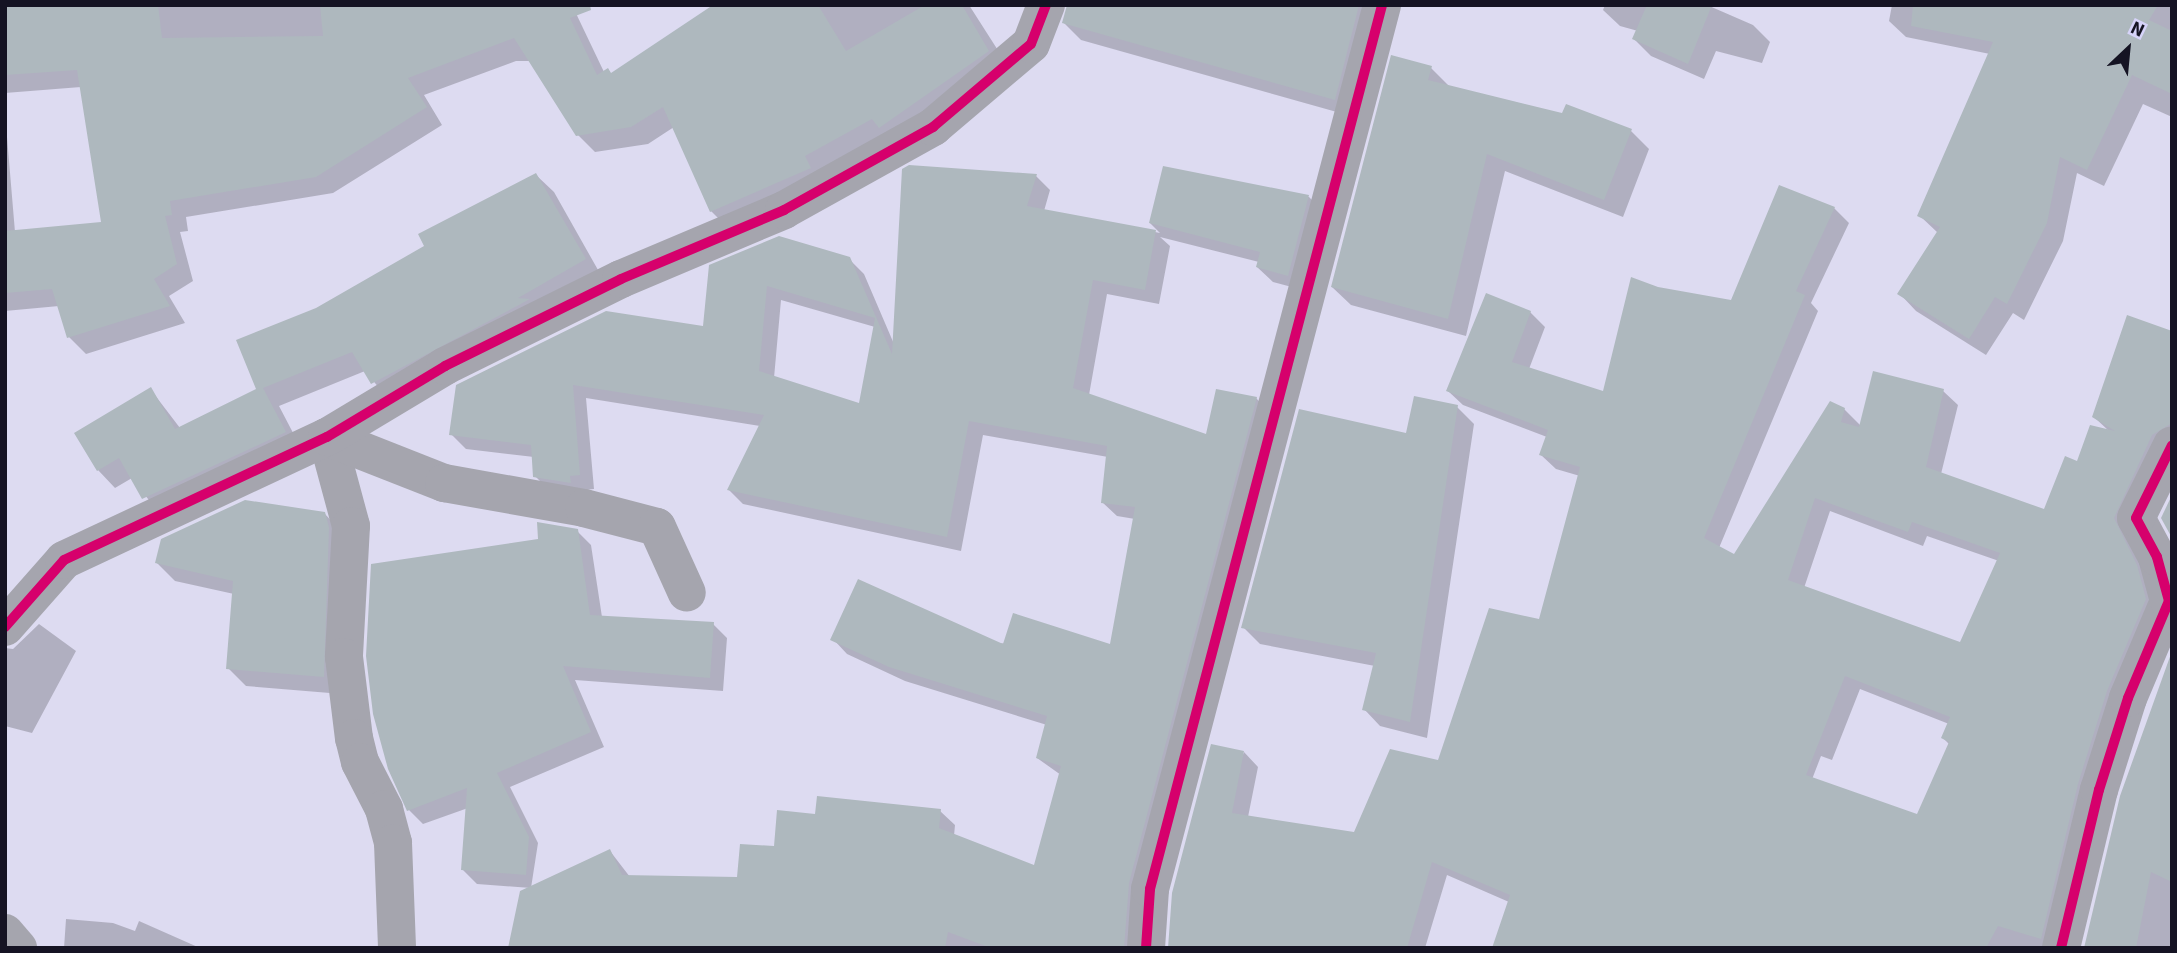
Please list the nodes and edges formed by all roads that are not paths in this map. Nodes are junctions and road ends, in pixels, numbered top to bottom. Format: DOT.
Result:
graph roads {
  1 [pos="1046,5"];
  2 [pos="1382,5"];
  3 [pos="327,437"];
  4 [pos="2172,445"];
  5 [pos="687,593"];
  6 [pos="5,627"];
  7 [pos="5,933"];
  8 [pos="18,948"];
  9 [pos="397,948"];
  10 [pos="1146,948"];
  11 [pos="2061,948"];
  1 -- 3 [label="street"];
  2 -- 10 [label="street"];
  3 -- 5 [label="street"];
  3 -- 6 [label="street"];
  3 -- 9 [label="street"];
  4 -- 11 [label="street"];
  7 -- 8 [label="street"];
}
